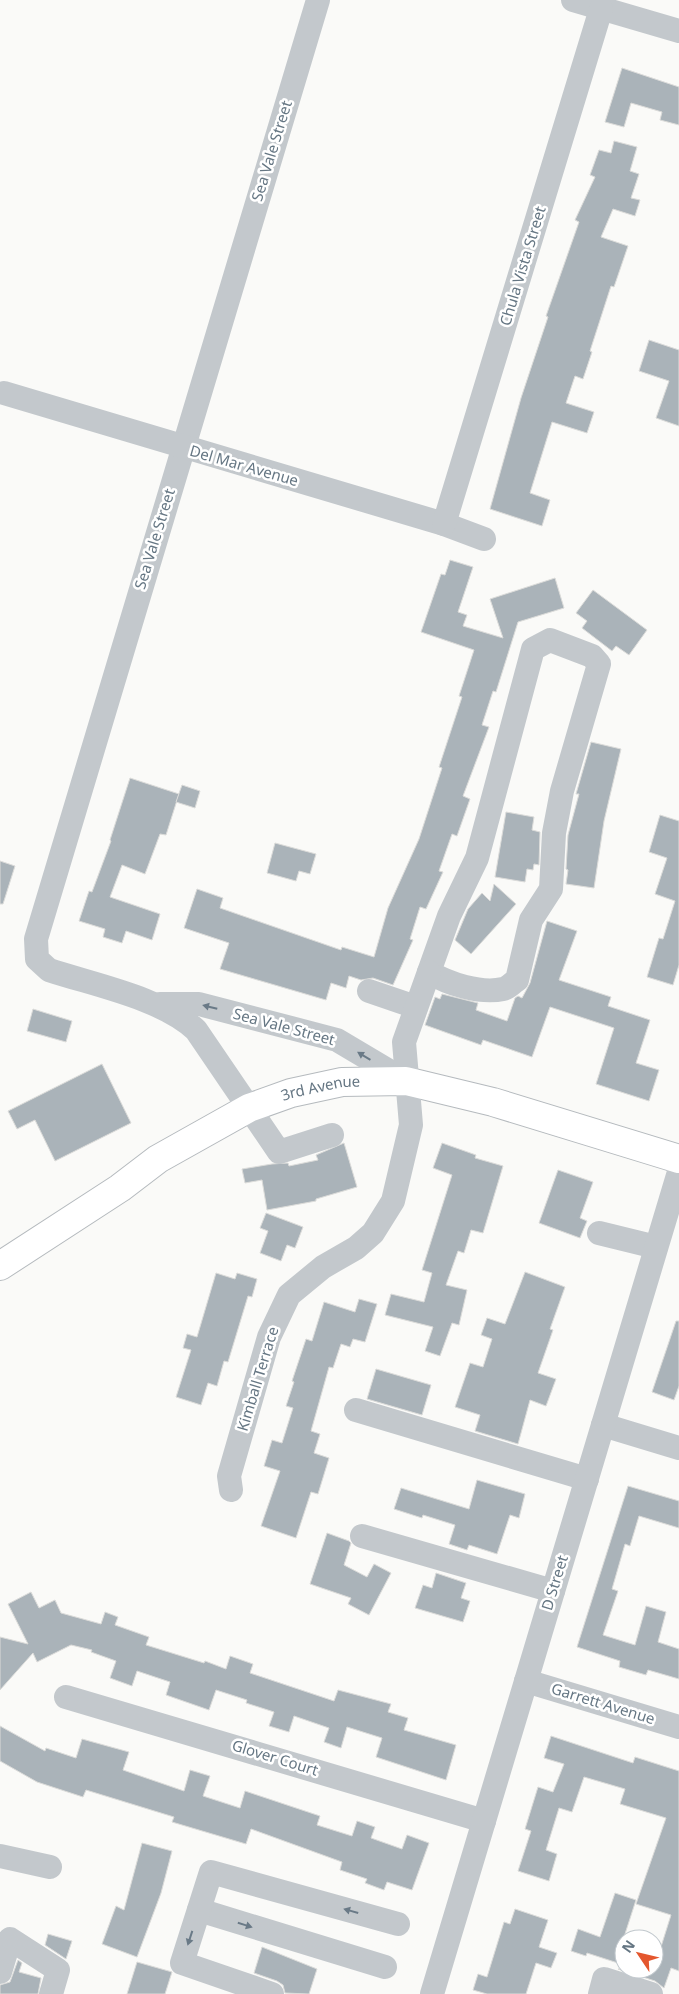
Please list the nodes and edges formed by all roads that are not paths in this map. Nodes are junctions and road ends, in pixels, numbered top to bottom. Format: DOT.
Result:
graph roads {
  1 [pos="318,0"];
  2 [pos="573,0"];
  3 [pos="601,8"];
  4 [pos="679,31"];
  5 [pos="4,393"];
  6 [pos="183,448"];
  7 [pos="444,524"];
  8 [pos="484,539"];
  9 [pos="429,972"];
  10 [pos="369,991"];
  11 [pos="153,1004"];
  12 [pos="416,1007"];
  13 [pos="406,1081"];
  14 [pos="249,1108"];
  15 [pos="332,1135"];
  16 [pos="679,1159"];
  17 [pos="679,1172"];
  18 [pos="599,1233"];
  19 [pos="656,1247"];
  20 [pos="0,1266"];
  21 [pos="356,1410"];
  22 [pos="603,1424"];
  23 [pos="679,1448"];
  24 [pos="587,1479"];
  25 [pos="231,1490"];
  26 [pos="362,1536"];
  27 [pos="553,1591"];
  28 [pos="526,1681"];
  29 [pos="66,1697"];
  30 [pos="679,1727"];
  31 [pos="484,1821"];
  32 [pos="0,1856"];
  33 [pos="50,1867"];
  34 [pos="199,1910"];
  35 [pos="398,1924"];
  36 [pos="386,1968"];
  37 [pos="0,1972"];
  38 [pos="52,1994"];
  39 [pos="272,1994"];
  40 [pos="432,1994"];
  41 [pos="600,1994"];
  42 [pos="651,1994"];
  1 -- 6 [label="street, Sea Vale Street"];
  2 -- 3 [label="street"];
  3 -- 4 [label="street"];
  3 -- 7 [label="street, Chula Vista Street"];
  5 -- 6 [label="street, Del Mar Avenue"];
  6 -- 7 [label="street, Del Mar Avenue"];
  6 -- 11 [label="street, Sea Vale Street"];
  7 -- 8 [label="street, Del Mar Avenue"];
  9 -- 9 [label="street, Kimball Terrace"];
  9 -- 12 [label="street, Kimball Terrace"];
  10 -- 12 [label="street"];
  13 -- 11 [label="street, Sea Vale Street, one-way"];
  11 -- 14 [label="street, Sea Vale Street"];
  12 -- 13 [label="street, Kimball Terrace"];
  13 -- 14 [label="main road, 3rd Avenue"];
  13 -- 16 [label="main road, 3rd Avenue"];
  13 -- 25 [label="street, Kimball Terrace"];
  14 -- 15 [label="street, Sea Vale Street"];
  14 -- 20 [label="main road, 3rd Avenue"];
  17 -- 19 [label="street, D Street"];
  18 -- 19 [label="street"];
  19 -- 22 [label="street, D Street"];
  21 -- 24 [label="street"];
  22 -- 23 [label="street"];
  22 -- 24 [label="street, D Street"];
  24 -- 27 [label="street, D Street"];
  26 -- 27 [label="street"];
  27 -- 28 [label="street, D Street"];
  28 -- 30 [label="street, Garrett Avenue"];
  28 -- 31 [label="street, D Street"];
  29 -- 31 [label="street, Glover Court"];
  31 -- 40 [label="street, D Street"];
  32 -- 33 [label="street"];
  35 -- 34 [label="street, one-way"];
  34 -- 36 [label="street, one-way"];
  34 -- 39 [label="street, one-way"];
  37 -- 38 [label="street"];
  41 -- 42 [label="street"];
}
